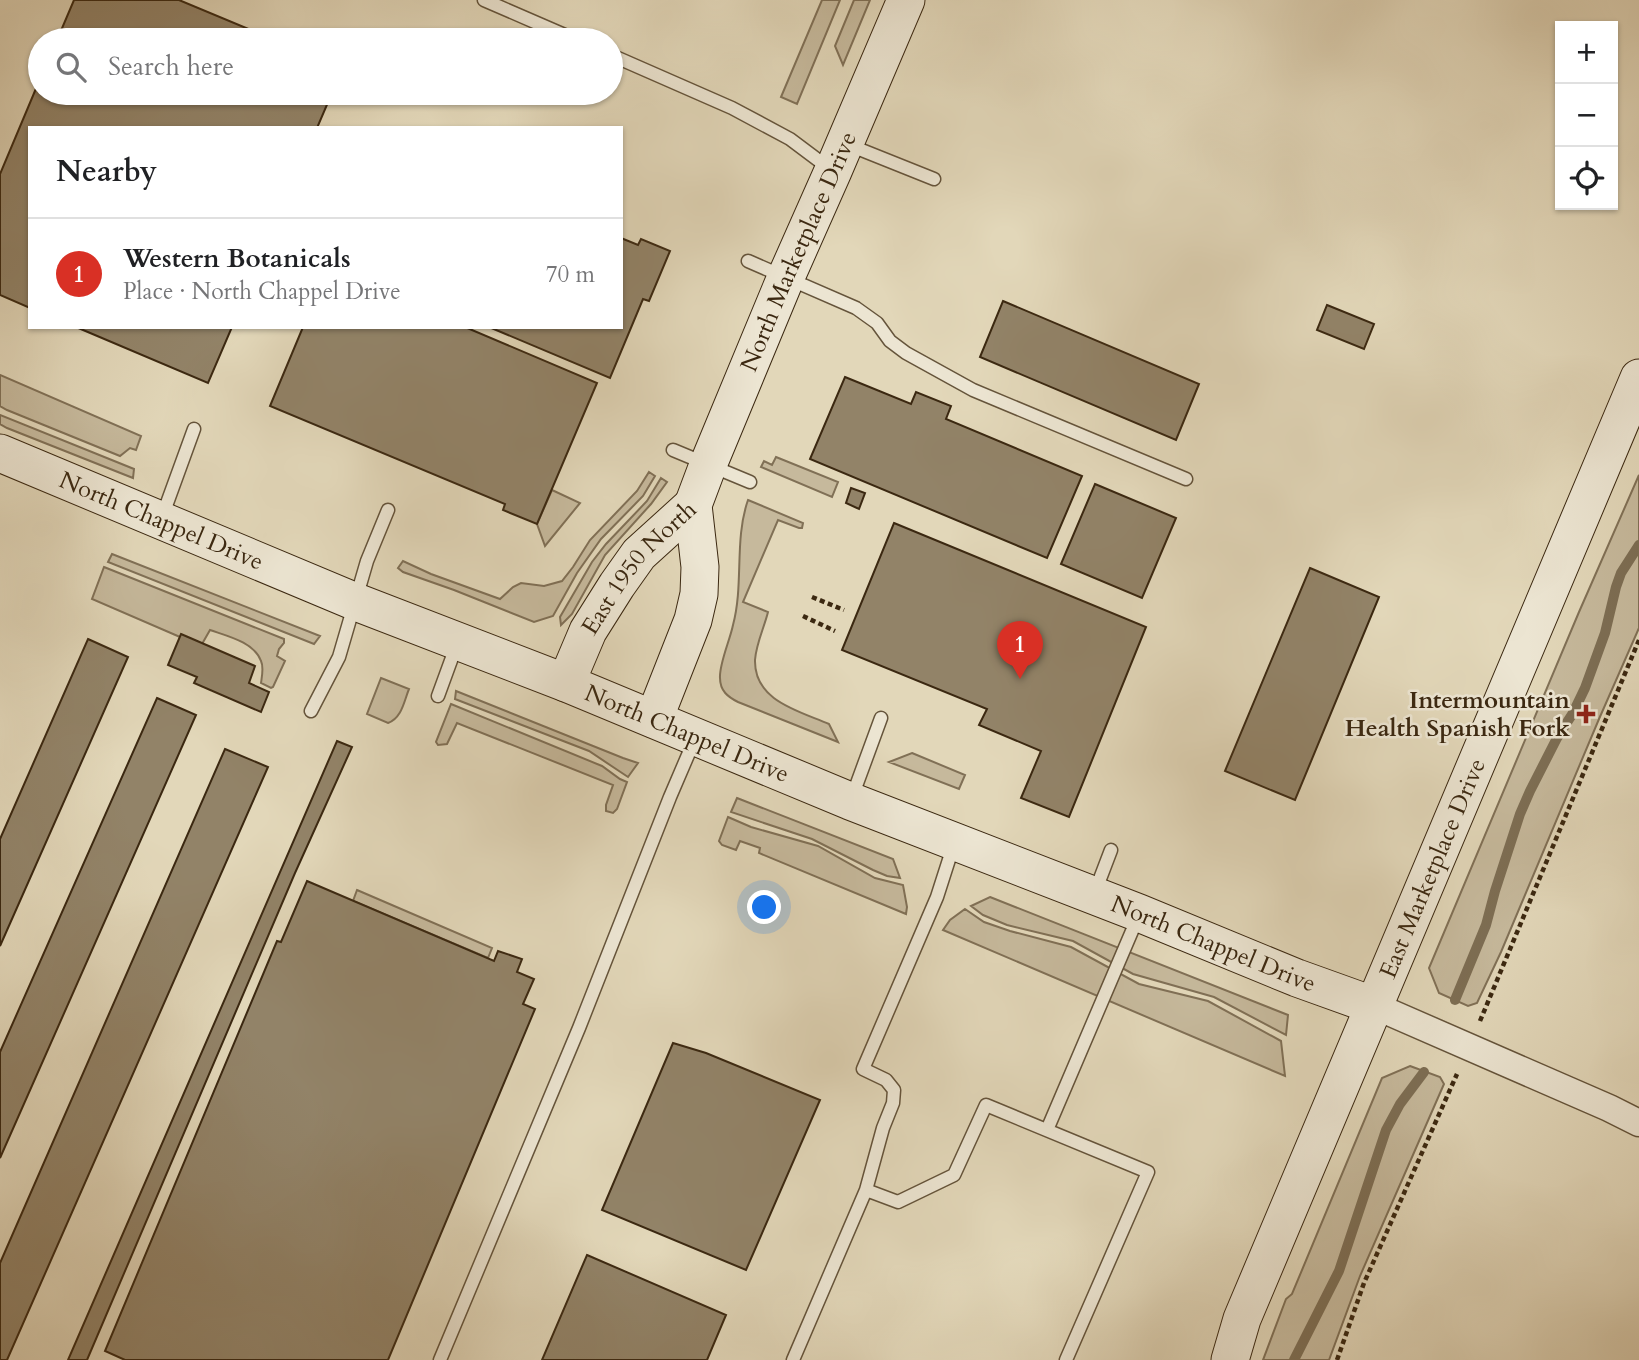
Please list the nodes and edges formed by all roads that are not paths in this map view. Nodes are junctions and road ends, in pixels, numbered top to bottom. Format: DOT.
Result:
graph roads {
  1 [pos="484,0"];
  2 [pos="906,0"];
  3 [pos="548,28"];
  4 [pos="623,60"];
  5 [pos="839,157"];
  6 [pos="934,179"];
  7 [pos="748,261"];
  8 [pos="786,277"];
  9 [pos="1639,378"];
  10 [pos="194,429"];
  11 [pos="673,450"];
  12 [pos="0,453"];
  13 [pos="708,465"];
  14 [pos="1186,479"];
  15 [pos="750,482"];
  16 [pos="693,505"];
  17 [pos="388,510"];
  18 [pos="160,521"];
  19 [pos="356,602"];
  20 [pos="458,641"];
  21 [pos="566,683"];
  22 [pos="438,696"];
  23 [pos="311,710"];
  24 [pos="881,718"];
  25 [pos="653,719"];
  26 [pos="696,738"];
  27 [pos="850,801"];
  28 [pos="955,842"];
  29 [pos="1111,850"];
  30 [pos="1094,895"];
  31 [pos="1139,913"];
  32 [pos="1375,1006"];
  33 [pos="1639,1123"];
  34 [pos="1047,1130"];
  35 [pos="866,1190"];
  36 [pos="440,1360"];
  37 [pos="793,1360"];
  38 [pos="1066,1360"];
  39 [pos="1230,1360"];
  1 -- 3 [label="lane"];
  2 -- 5 [label="street, North Marketplace Drive"];
  4 -- 5 [label="lane"];
  5 -- 6 [label="lane"];
  5 -- 8 [label="street, North Marketplace Drive"];
  7 -- 8 [label="lane"];
  8 -- 13 [label="street, North Marketplace Drive"];
  8 -- 14 [label="lane"];
  9 -- 32 [label="street, East Marketplace Drive"];
  10 -- 18 [label="lane"];
  11 -- 13 [label="lane"];
  12 -- 18 [label="street, North Chappel Drive"];
  13 -- 15 [label="lane"];
  13 -- 16 [label="street, North Marketplace Drive"];
  16 -- 21 [label="street, East 1950 North"];
  16 -- 25 [label="street, East 1950 North"];
  17 -- 19 [label="lane"];
  18 -- 19 [label="street, North Chappel Drive"];
  19 -- 20 [label="street, North Chappel Drive"];
  19 -- 23 [label="lane"];
  20 -- 21 [label="street, North Chappel Drive"];
  20 -- 22 [label="lane"];
  21 -- 25 [label="street, North Chappel Drive"];
  24 -- 27 [label="lane"];
  25 -- 26 [label="street, North Chappel Drive"];
  26 -- 27 [label="street, North Chappel Drive"];
  26 -- 36 [label="lane"];
  27 -- 28 [label="street, North Chappel Drive"];
  28 -- 30 [label="street, North Chappel Drive"];
  28 -- 35 [label="lane"];
  29 -- 30 [label="lane"];
  30 -- 31 [label="street, North Chappel Drive"];
  31 -- 32 [label="street, North Chappel Drive"];
  31 -- 34 [label="lane"];
  32 -- 33 [label="street"];
  32 -- 39 [label="street, East Marketplace Drive"];
  34 -- 35 [label="lane"];
  34 -- 38 [label="lane"];
  35 -- 37 [label="lane"];
}
